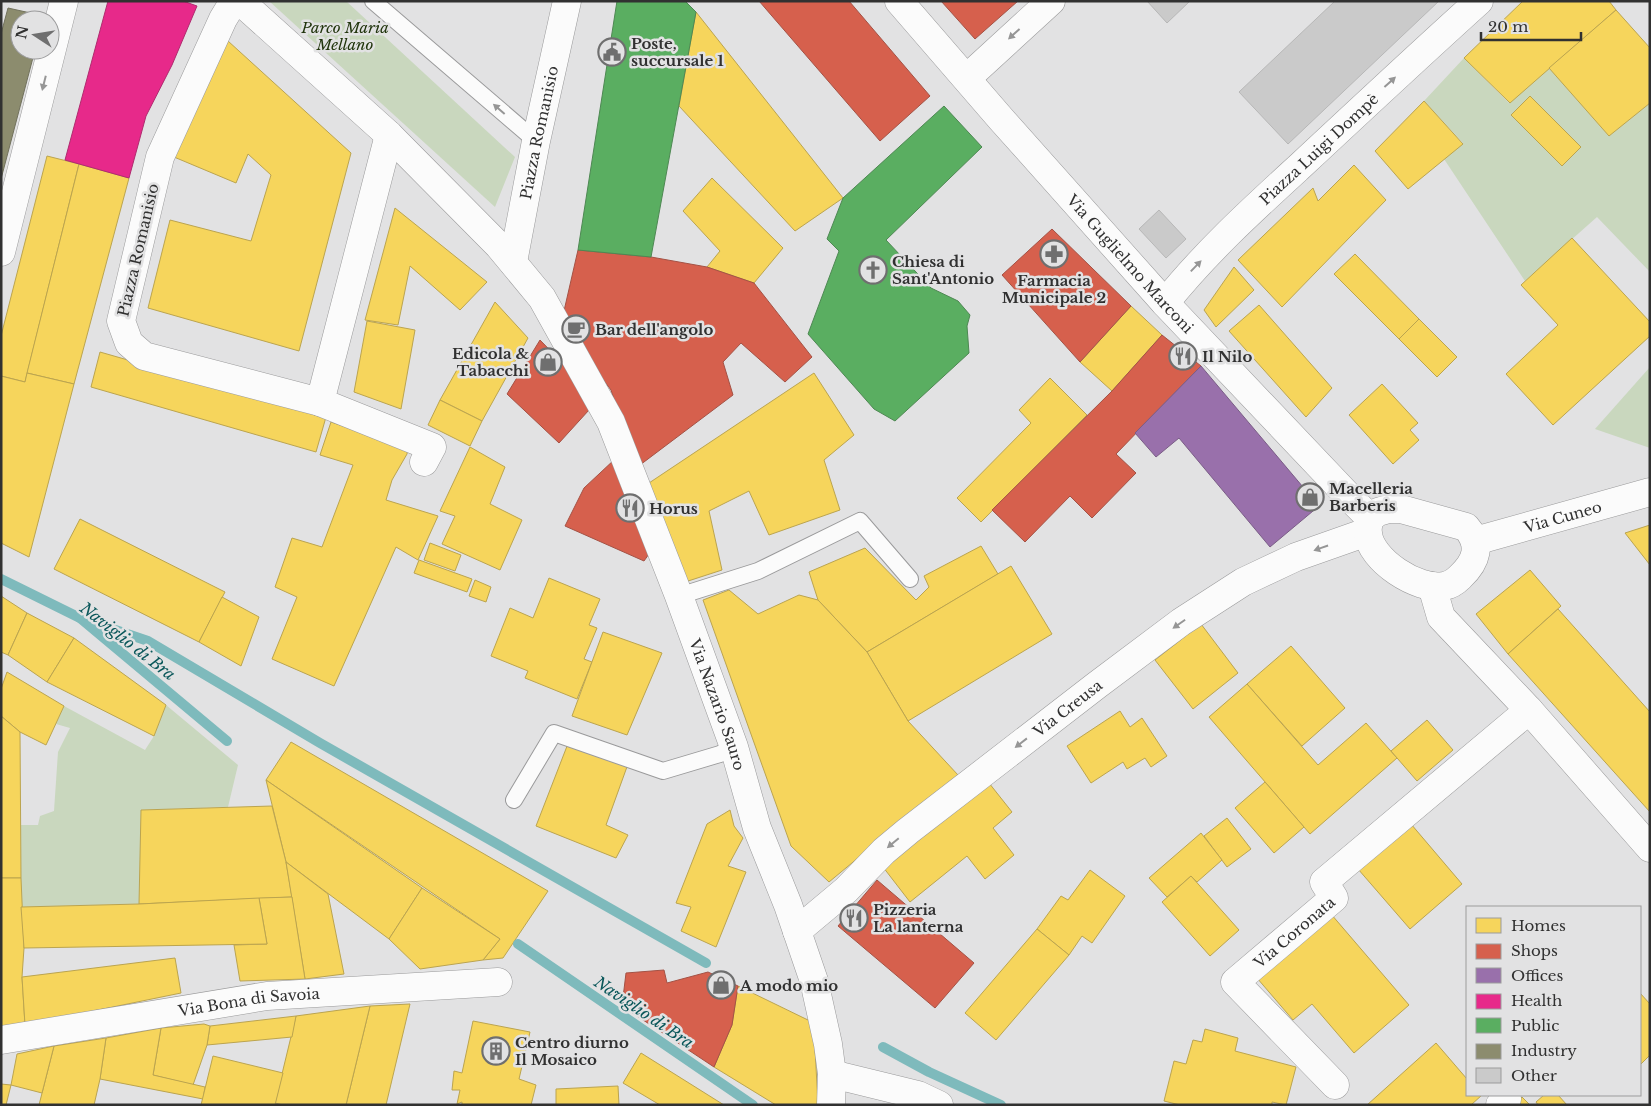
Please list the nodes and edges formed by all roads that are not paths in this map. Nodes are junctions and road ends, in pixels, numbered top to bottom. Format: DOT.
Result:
graph roads {
  1 [pos="64,1"];
  2 [pos="234,1"];
  3 [pos="240,1"];
  4 [pos="373,1"];
  5 [pos="567,1"];
  6 [pos="899,1"];
  7 [pos="1051,1"];
  8 [pos="1479,1"];
  9 [pos="966,78"];
  10 [pos="389,135"];
  11 [pos="536,141"];
  12 [pos="6,213"];
  13 [pos="1,252"];
  14 [pos="513,262"];
  15 [pos="1165,303"];
  16 [pos="320,402"];
  17 [pos="424,462"];
  18 [pos="1650,492"];
  19 [pos="1369,525"];
  20 [pos="1475,541"];
  21 [pos="910,579"];
  22 [pos="1432,586"];
  23 [pos="679,596"];
  24 [pos="1529,710"];
  25 [pos="734,747"];
  26 [pos="514,800"];
  27 [pos="1650,848"];
  28 [pos="797,931"];
  29 [pos="498,982"];
  30 [pos="1,1040"];
  31 [pos="832,1074"];
  32 [pos="1335,1085"];
  33 [pos="831,1105"];
  34 [pos="939,1105"];
  1 -- 12 [label="street, one-way"];
  2 -- 16 [label="street, Piazza Romanisio"];
  3 -- 10 [label="street"];
  11 -- 4 [label="lane, one-way"];
  5 -- 11 [label="street, Piazza Romanisio"];
  6 -- 9 [label="street, Via Guglielmo Marconi"];
  7 -- 9 [label="street, one-way"];
  15 -- 8 [label="street, Piazza Luigi Dompè, one-way"];
  9 -- 15 [label="street, Via Guglielmo Marconi"];
  10 -- 14 [label="street"];
  10 -- 16 [label="street"];
  11 -- 14 [label="street, Piazza Romanisio"];
  12 -- 13 [label="street"];
  14 -- 23 [label="street, Via Nazario Sauro"];
  15 -- 19 [label="street, Via Guglielmo Marconi"];
  16 -- 17 [label="street, Piazza Romanisio"];
  18 -- 20 [label="street, Via Cuneo"];
  19 -- 20 [label="street"];
  19 -- 22 [label="street"];
  19 -- 28 [label="street, Via Creusa, one-way"];
  20 -- 22 [label="street"];
  21 -- 23 [label="lane"];
  22 -- 24 [label="street"];
  23 -- 25 [label="street, Via Nazario Sauro"];
  24 -- 27 [label="street"];
  24 -- 32 [label="street, Via Coronata"];
  25 -- 26 [label="lane"];
  25 -- 28 [label="street, Via Nazario Sauro"];
  28 -- 31 [label="street, Via Nazario Sauro"];
  29 -- 30 [label="street, Via Bona di Savoia"];
  31 -- 33 [label="street, Via Nazario Sauro"];
  31 -- 34 [label="street"];
}
